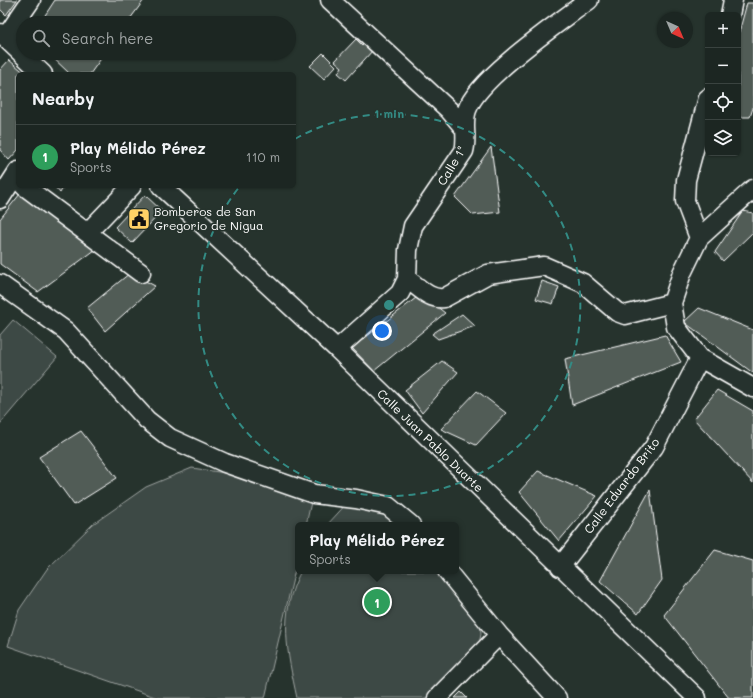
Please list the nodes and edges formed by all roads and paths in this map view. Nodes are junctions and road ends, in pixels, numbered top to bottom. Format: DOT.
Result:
graph roads {
  1 [pos="31,0"];
  2 [pos="330,0"];
  3 [pos="589,0"];
  4 [pos="733,0"];
  5 [pos="731,12"];
  6 [pos="19,16"];
  7 [pos="16,19"];
  8 [pos="3,36"];
  9 [pos="16,48"];
  10 [pos="28,60"];
  11 [pos="41,72"];
  12 [pos="705,109"];
  13 [pos="464,128"];
  14 [pos="15,178"];
  15 [pos="28,188"];
  16 [pos="130,188"];
  17 [pos="163,188"];
  18 [pos="753,189"];
  19 [pos="0,199"];
  20 [pos="87,233"];
  21 [pos="698,238"];
  22 [pos="141,273"];
  23 [pos="408,279"];
  24 [pos="0,284"];
  25 [pos="672,303"];
  26 [pos="337,349"];
  27 [pos="700,358"];
  28 [pos="753,388"];
  29 [pos="407,522"];
  30 [pos="560,567"];
  31 [pos="448,574"];
  32 [pos="499,635"];
  33 [pos="437,698"];
  34 [pos="557,698"];
  35 [pos="697,698"];
  1 -- 6 [label="street"];
  2 -- 13 [label="street"];
  3 -- 13 [label="street, Calle 1ª"];
  4 -- 5 [label="street"];
  7 -- 8 [label="street"];
  8 -- 9 [label="street"];
  10 -- 11 [label="street"];
  12 -- 21 [label="street"];
  13 -- 23 [label="street, Calle 1ª"];
  14 -- 19 [label="street"];
  15 -- 20 [label="street"];
  16 -- 20 [label="street"];
  17 -- 26 [label="street, Calle Juan Pablo Duarte"];
  18 -- 21 [label="street"];
  20 -- 22 [label="street"];
  21 -- 25 [label="street"];
  23 -- 25 [label="street"];
  23 -- 26 [label="street"];
  24 -- 29 [label="street"];
  25 -- 27 [label="street"];
  26 -- 30 [label="street, Calle Juan Pablo Duarte"];
  27 -- 28 [label="street"];
  27 -- 30 [label="street, Calle Eduardo Brito"];
  30 -- 35 [label="street, Calle Juan Pablo Duarte"];
  31 -- 32 [label="street"];
  32 -- 33 [label="street"];
  32 -- 34 [label="street"];
}
